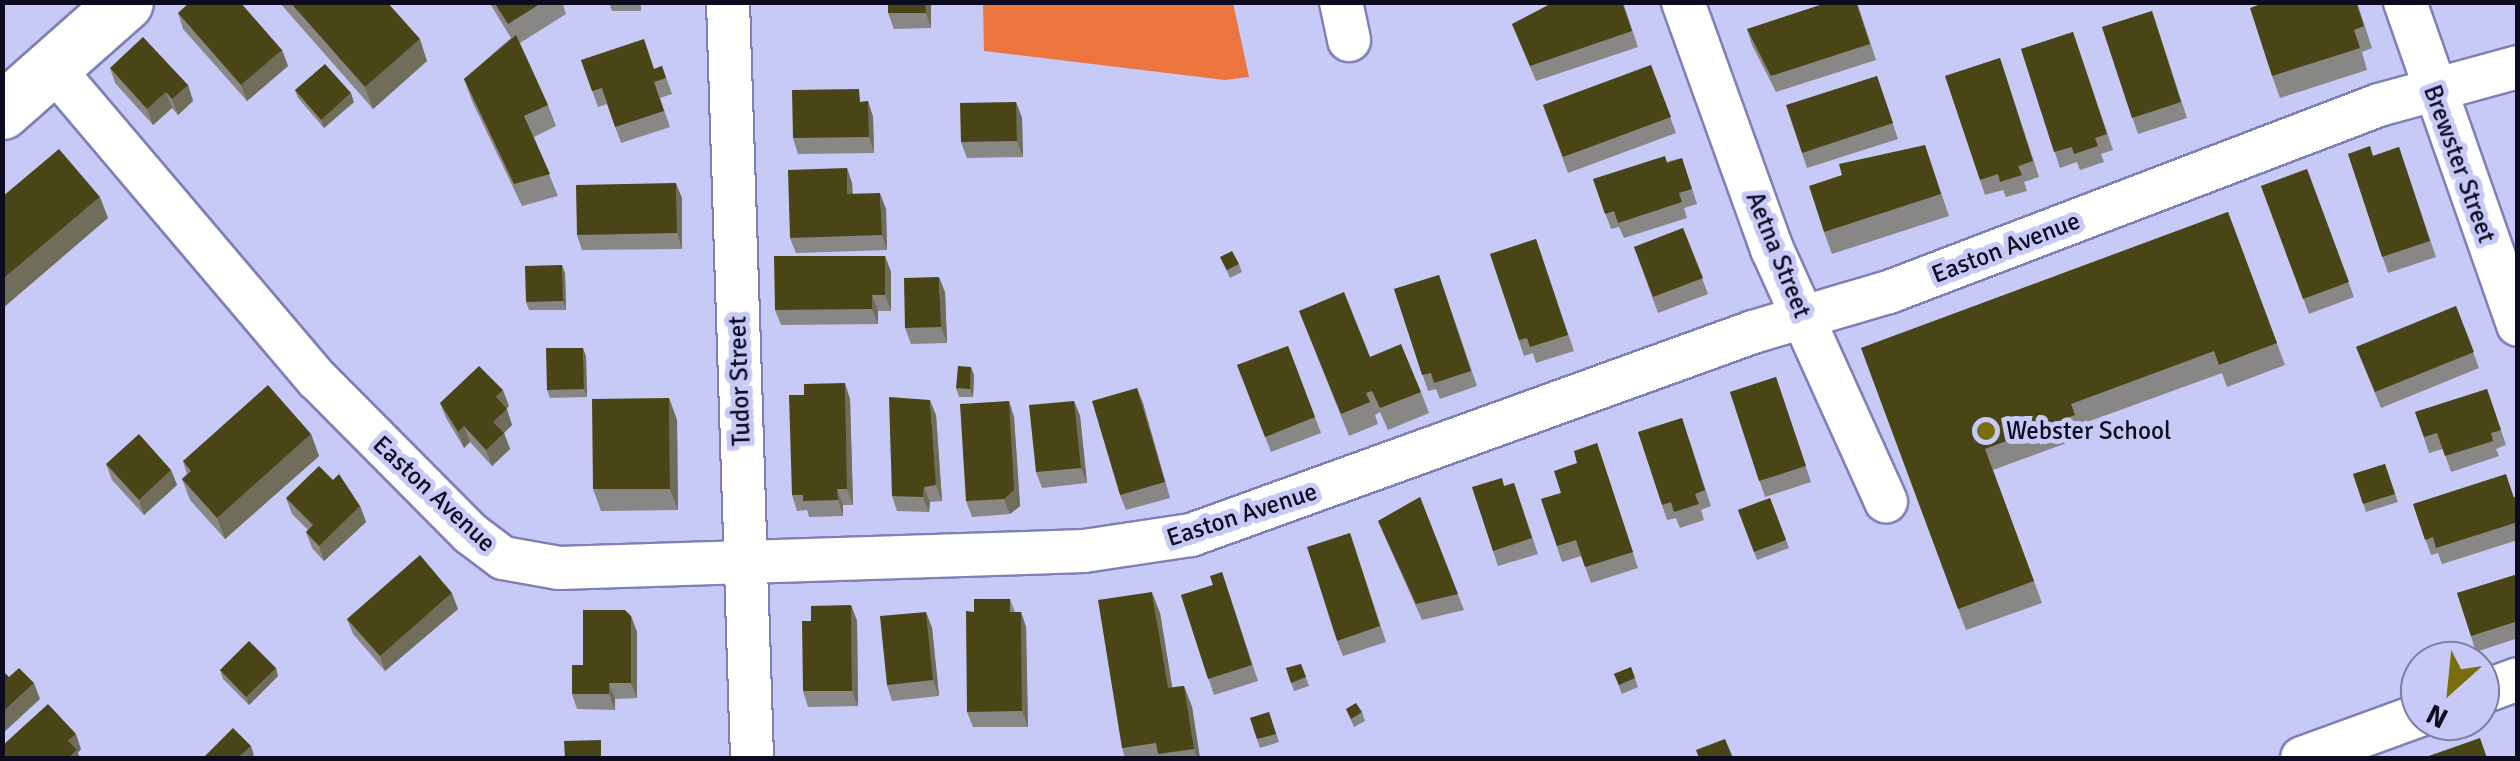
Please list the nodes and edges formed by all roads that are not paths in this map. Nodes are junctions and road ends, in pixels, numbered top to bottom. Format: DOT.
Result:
graph roads {
  1 [pos="125,2"];
  2 [pos="728,2"];
  3 [pos="1683,2"];
  4 [pos="2405,2"];
  5 [pos="52,67"];
  6 [pos="2518,67"];
  7 [pos="2432,89"];
  8 [pos="2,111"];
  9 [pos="1803,317"];
  10 [pos="2518,325"];
  11 [pos="1886,502"];
  12 [pos="746,562"];
  13 [pos="2400,722"];
  14 [pos="752,758"];
  15 [pos="2302,758"];
  1 -- 5 [label="main road"];
  2 -- 12 [label="street, Tudor Street"];
  3 -- 9 [label="street, Aetna Street"];
  4 -- 7 [label="street, Brewster Street"];
  5 -- 8 [label="main road"];
  5 -- 12 [label="street, Easton Avenue"];
  6 -- 7 [label="street, Easton Avenue"];
  7 -- 9 [label="street, Easton Avenue"];
  7 -- 10 [label="street, Brewster Street"];
  9 -- 11 [label="street, Aetna Street"];
  9 -- 12 [label="street, Easton Avenue"];
  12 -- 14 [label="street, Tudor Street"];
  13 -- 15 [label="street"];
}
